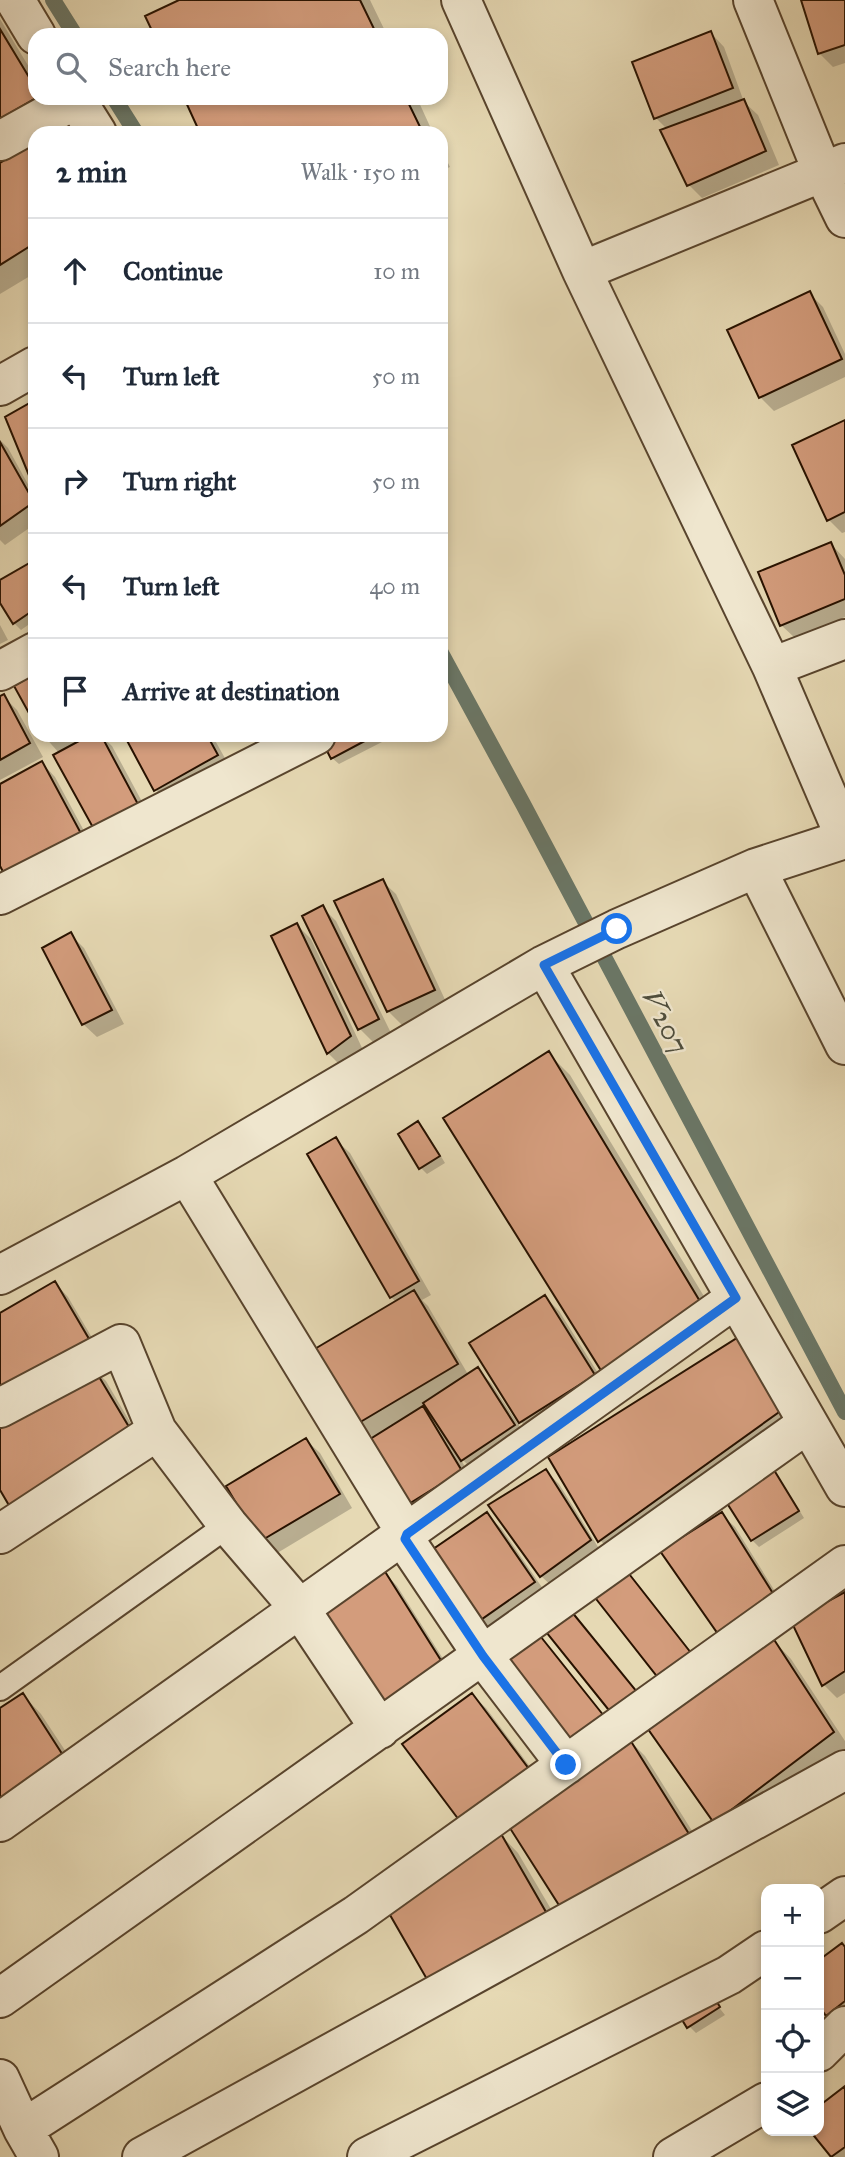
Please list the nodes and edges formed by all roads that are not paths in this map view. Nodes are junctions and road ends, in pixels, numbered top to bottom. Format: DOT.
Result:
graph roads {
  1 [pos="15,0"];
  2 [pos="461,0"];
  3 [pos="753,0"];
  4 [pos="32,28"];
  5 [pos="63,105"];
  6 [pos="79,105"];
  7 [pos="93,126"];
  8 [pos="0,141"];
  9 [pos="834,168"];
  10 [pos="845,218"];
  11 [pos="582,271"];
  12 [pos="28,370"];
  13 [pos="0,386"];
  14 [pos="845,639"];
  15 [pos="28,656"];
  16 [pos="772,667"];
  17 [pos="0,671"];
  18 [pos="302,742"];
  19 [pos="845,838"];
  20 [pos="755,868"];
  21 [pos="0,895"];
  22 [pos="559,957"];
  23 [pos="845,1045"];
  24 [pos="187,1175"];
  25 [pos="0,1275"];
  26 [pos="736,1298"];
  27 [pos="0,1408"];
  28 [pos="807,1424"];
  29 [pos="157,1431"];
  30 [pos="845,1487"];
  31 [pos="228,1525"];
  32 [pos="0,1534"];
  33 [pos="407,1534"];
  34 [pos="845,1566"];
  35 [pos="300,1609"];
  36 [pos="483,1656"];
  37 [pos="0,1688"];
  38 [pos="380,1729"];
  39 [pos="566,1765"];
  40 [pos="845,1770"];
  41 [pos="0,1822"];
  42 [pos="845,1896"];
  43 [pos="824,1911"];
  44 [pos="761,1953"];
  45 [pos="0,1998"];
  46 [pos="845,2026"];
  47 [pos="824,2047"];
  48 [pos="0,2079"];
  49 [pos="761,2105"];
  50 [pos="31,2143"];
  51 [pos="142,2157"];
  52 [pos="367,2157"];
  53 [pos="673,2157"];
  1 -- 4 [label="street"];
  2 -- 11 [label="street"];
  3 -- 9 [label="street"];
  5 -- 8 [label="street"];
  6 -- 7 [label="street"];
  9 -- 10 [label="street"];
  9 -- 11 [label="street"];
  11 -- 16 [label="street"];
  12 -- 13 [label="street"];
  14 -- 16 [label="street"];
  15 -- 17 [label="street"];
  16 -- 19 [label="street"];
  18 -- 21 [label="street"];
  19 -- 20 [label="street"];
  20 -- 22 [label="street"];
  20 -- 23 [label="street"];
  22 -- 24 [label="street"];
  22 -- 26 [label="street"];
  24 -- 25 [label="street"];
  24 -- 33 [label="street"];
  26 -- 28 [label="street"];
  26 -- 33 [label="street"];
  27 -- 29 [label="street"];
  28 -- 30 [label="street"];
  28 -- 36 [label="street"];
  29 -- 31 [label="street"];
  29 -- 32 [label="street"];
  31 -- 35 [label="street"];
  31 -- 37 [label="lane"];
  33 -- 35 [label="street"];
  33 -- 36 [label="street"];
  34 -- 39 [label="street"];
  35 -- 38 [label="street"];
  35 -- 41 [label="street"];
  36 -- 38 [label="street"];
  36 -- 39 [label="street"];
  38 -- 45 [label="street"];
  39 -- 50 [label="street"];
  40 -- 51 [label="street"];
  42 -- 43 [label="street"];
  44 -- 52 [label="street"];
  46 -- 47 [label="street"];
  48 -- 50 [label="street"];
  49 -- 53 [label="street"];
}
